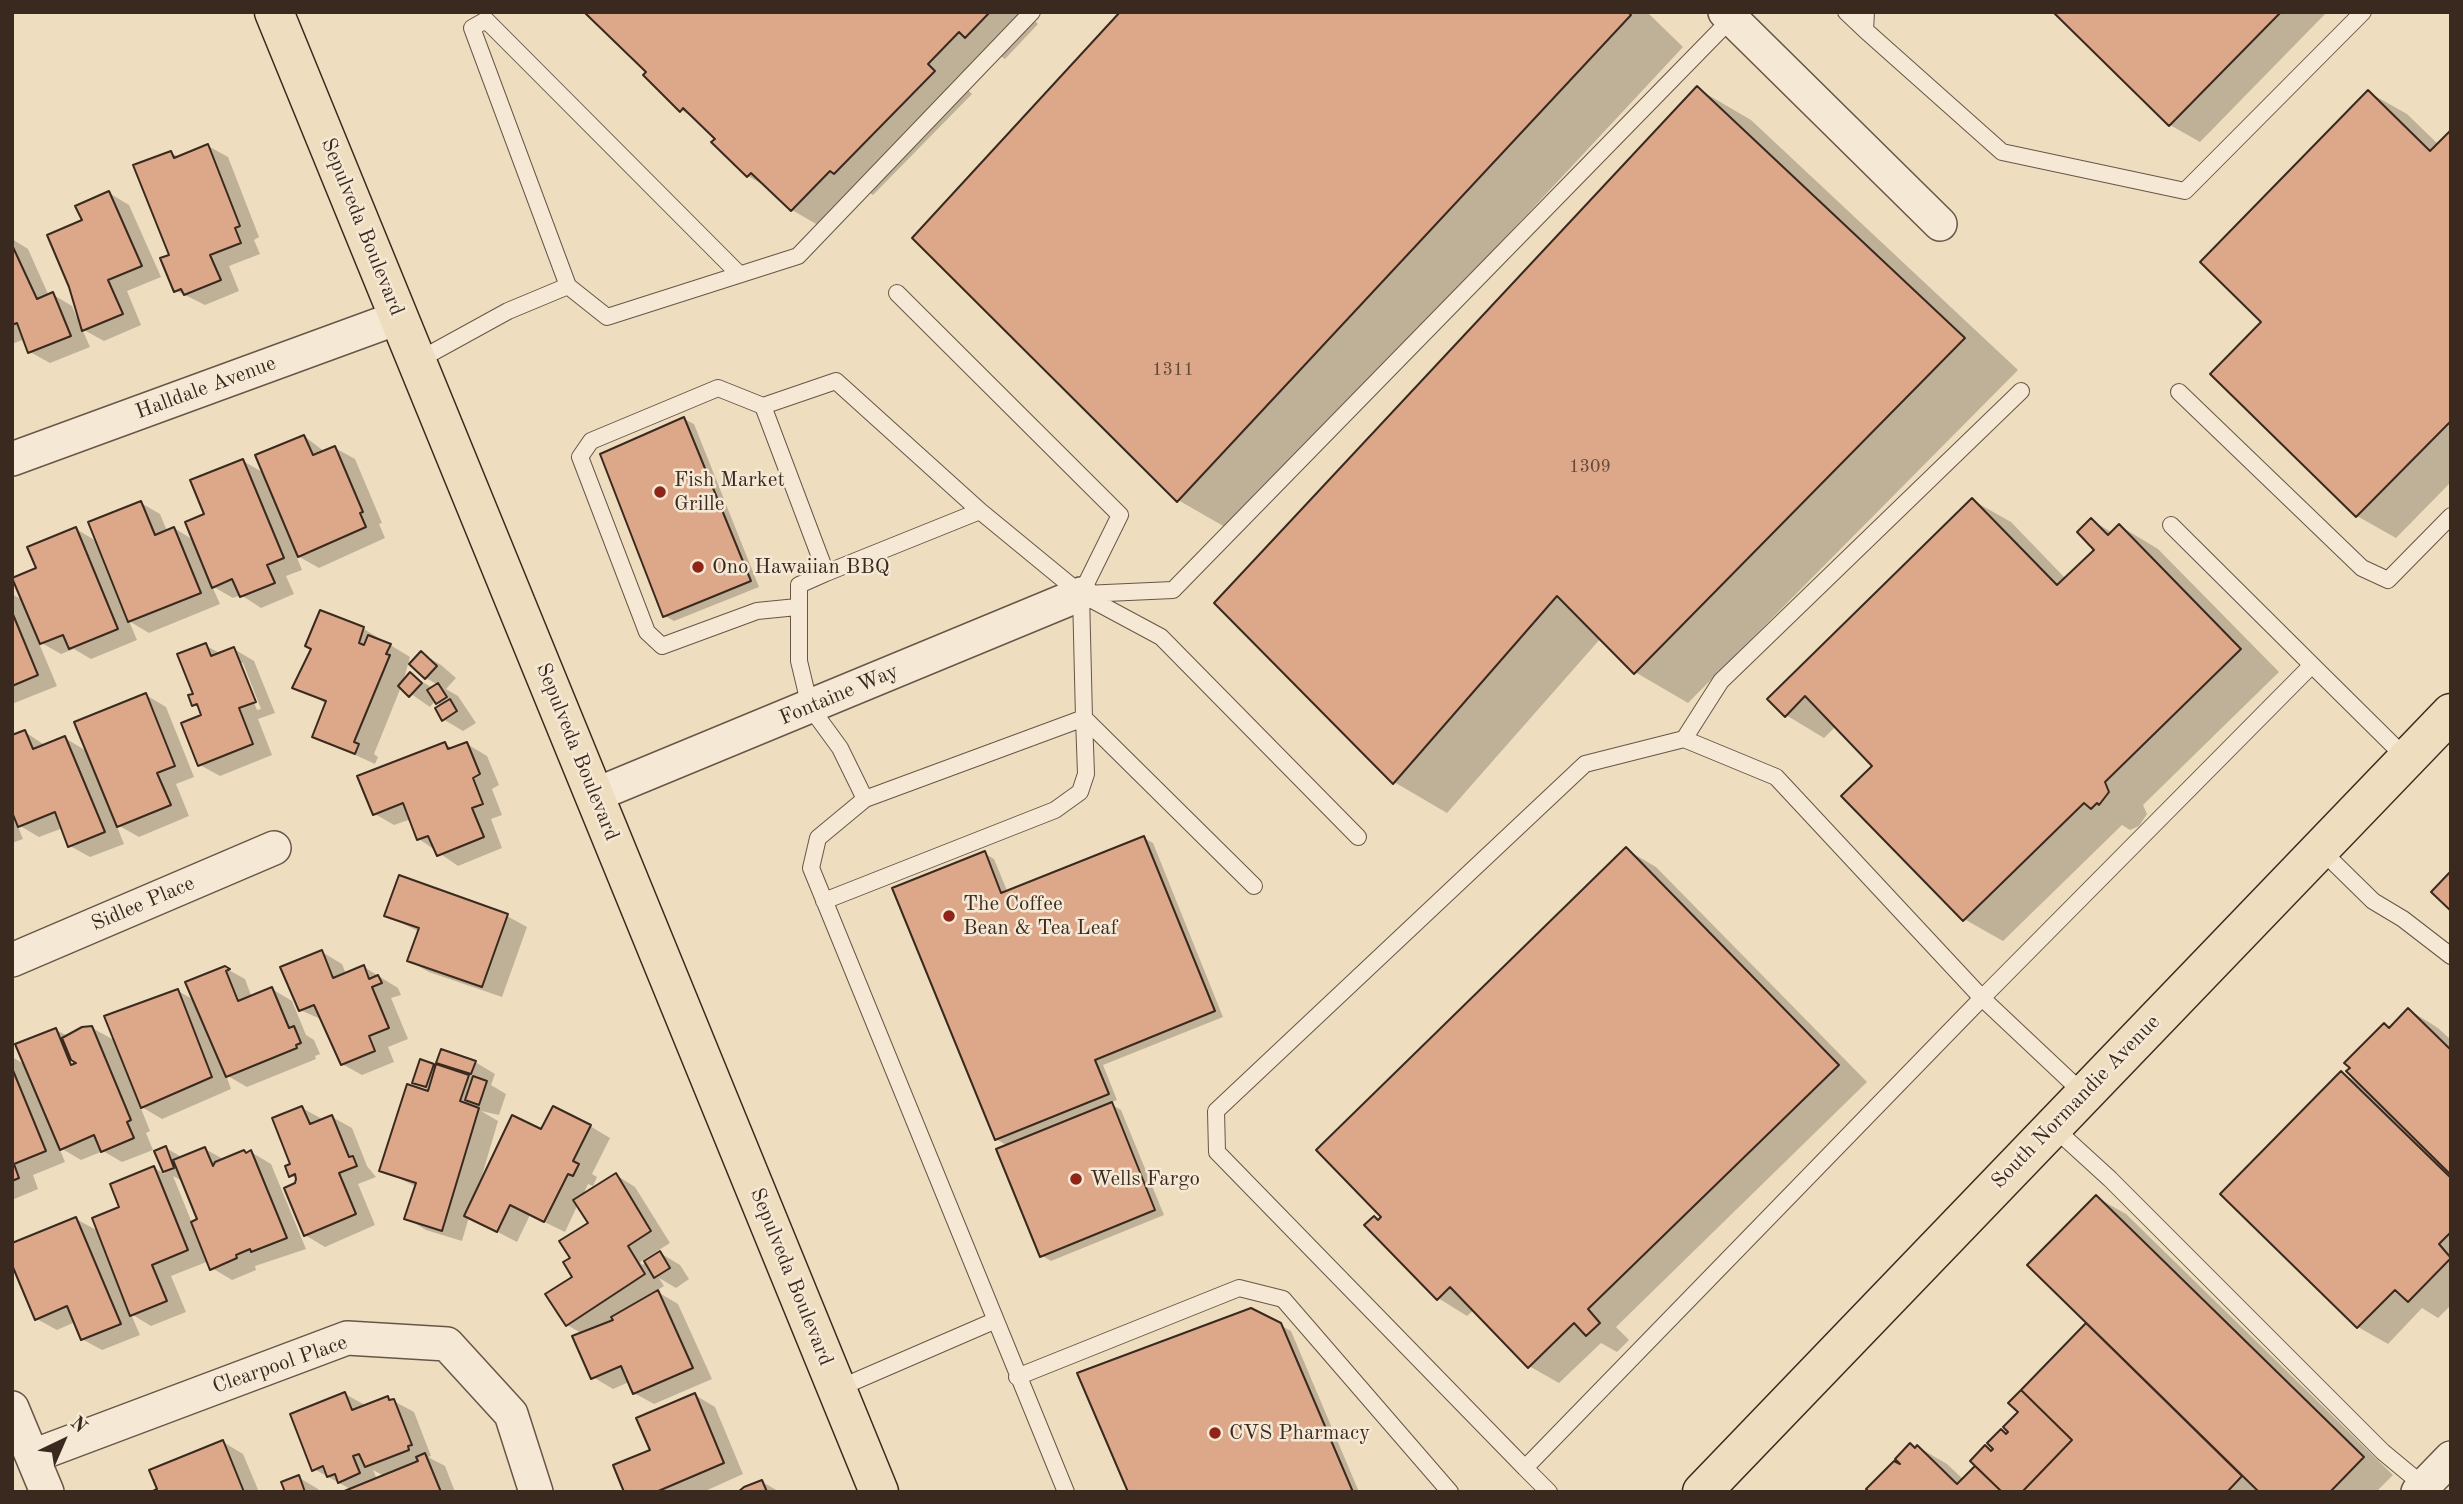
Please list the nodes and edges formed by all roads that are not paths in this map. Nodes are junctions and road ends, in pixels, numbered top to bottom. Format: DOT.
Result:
graph roads {
  1 [pos="274,12"];
  2 [pos="1032,12"];
  3 [pos="1846,12"];
  4 [pos="1867,12"];
  5 [pos="2363,12"];
  6 [pos="1728,15"];
  7 [pos="1865,30"];
  8 [pos="1940,224"];
  9 [pos="739,274"];
  10 [pos="568,286"];
  11 [pos="897,293"];
  12 [pos="400,317"];
  13 [pos="417,361"];
  14 [pos="2021,391"];
  15 [pos="2179,392"];
  16 [pos="763,406"];
  17 [pos="12,459"];
  18 [pos="980,511"];
  19 [pos="2451,516"];
  20 [pos="2171,525"];
  21 [pos="826,573"];
  22 [pos="1082,594"];
  23 [pos="797,607"];
  24 [pos="2312,665"];
  25 [pos="810,707"];
  26 [pos="2451,713"];
  27 [pos="1084,718"];
  28 [pos="1684,740"];
  29 [pos="2407,759"];
  30 [pos="595,795"];
  31 [pos="865,799"];
  32 [pos="1358,837"];
  33 [pos="274,848"];
  34 [pos="2320,849"];
  35 [pos="1254,886"];
  36 [pos="824,901"];
  37 [pos="2451,956"];
  38 [pos="12,960"];
  39 [pos="1982,998"];
  40 [pos="2084,1094"];
  41 [pos="2053,1127"];
  42 [pos="994,1321"];
  43 [pos="1017,1377"];
  44 [pos="836,1389"];
  45 [pos="12,1408"];
  46 [pos="33,1456"];
  47 [pos="2451,1458"];
  48 [pos="1525,1468"];
  49 [pos="2421,1489"];
  50 [pos="47,1492"];
  51 [pos="536,1492"];
  52 [pos="879,1492"];
  53 [pos="1066,1492"];
  54 [pos="1450,1492"];
  55 [pos="1549,1492"];
  56 [pos="1702,1492"];
  1 -- 12 [label="main road, Sepulveda Boulevard"];
  2 -- 9 [label="lane"];
  3 -- 7 [label="lane"];
  4 -- 7 [label="lane"];
  5 -- 7 [label="lane"];
  6 -- 8 [label="street"];
  6 -- 22 [label="lane"];
  9 -- 10 [label="lane"];
  9 -- 10 [label="lane"];
  10 -- 13 [label="lane"];
  11 -- 22 [label="lane"];
  12 -- 13 [label="main road, Sepulveda Boulevard"];
  12 -- 17 [label="street, Halldale Avenue"];
  13 -- 30 [label="main road, Sepulveda Boulevard"];
  14 -- 28 [label="lane"];
  15 -- 19 [label="lane"];
  16 -- 18 [label="lane"];
  16 -- 21 [label="lane"];
  16 -- 23 [label="lane"];
  18 -- 21 [label="lane"];
  18 -- 22 [label="lane"];
  20 -- 24 [label="lane"];
  21 -- 23 [label="lane"];
  22 -- 25 [label="street, Fontaine Way"];
  22 -- 27 [label="lane"];
  22 -- 32 [label="lane"];
  23 -- 25 [label="lane"];
  24 -- 29 [label="lane"];
  24 -- 39 [label="lane"];
  25 -- 30 [label="street, Fontaine Way"];
  25 -- 31 [label="lane"];
  26 -- 29 [label="main road, South Normandie Avenue"];
  27 -- 31 [label="lane"];
  27 -- 35 [label="lane"];
  27 -- 36 [label="lane"];
  28 -- 39 [label="lane"];
  28 -- 48 [label="lane"];
  29 -- 34 [label="main road, South Normandie Avenue"];
  30 -- 44 [label="main road, Sepulveda Boulevard"];
  31 -- 36 [label="lane"];
  33 -- 38 [label="street, Sidlee Place"];
  34 -- 37 [label="lane"];
  34 -- 40 [label="main road, South Normandie Avenue"];
  36 -- 42 [label="lane"];
  39 -- 40 [label="lane"];
  39 -- 48 [label="lane"];
  40 -- 41 [label="main road, South Normandie Avenue"];
  41 -- 49 [label="lane"];
  41 -- 56 [label="main road, South Normandie Avenue"];
  42 -- 43 [label="lane"];
  42 -- 44 [label="lane"];
  43 -- 53 [label="lane"];
  43 -- 54 [label="lane"];
  44 -- 52 [label="main road, Sepulveda Boulevard"];
  45 -- 46 [label="street"];
  46 -- 50 [label="street"];
  46 -- 51 [label="street, Clearpool Place"];
  47 -- 49 [label="street"];
  48 -- 55 [label="lane"];
}
